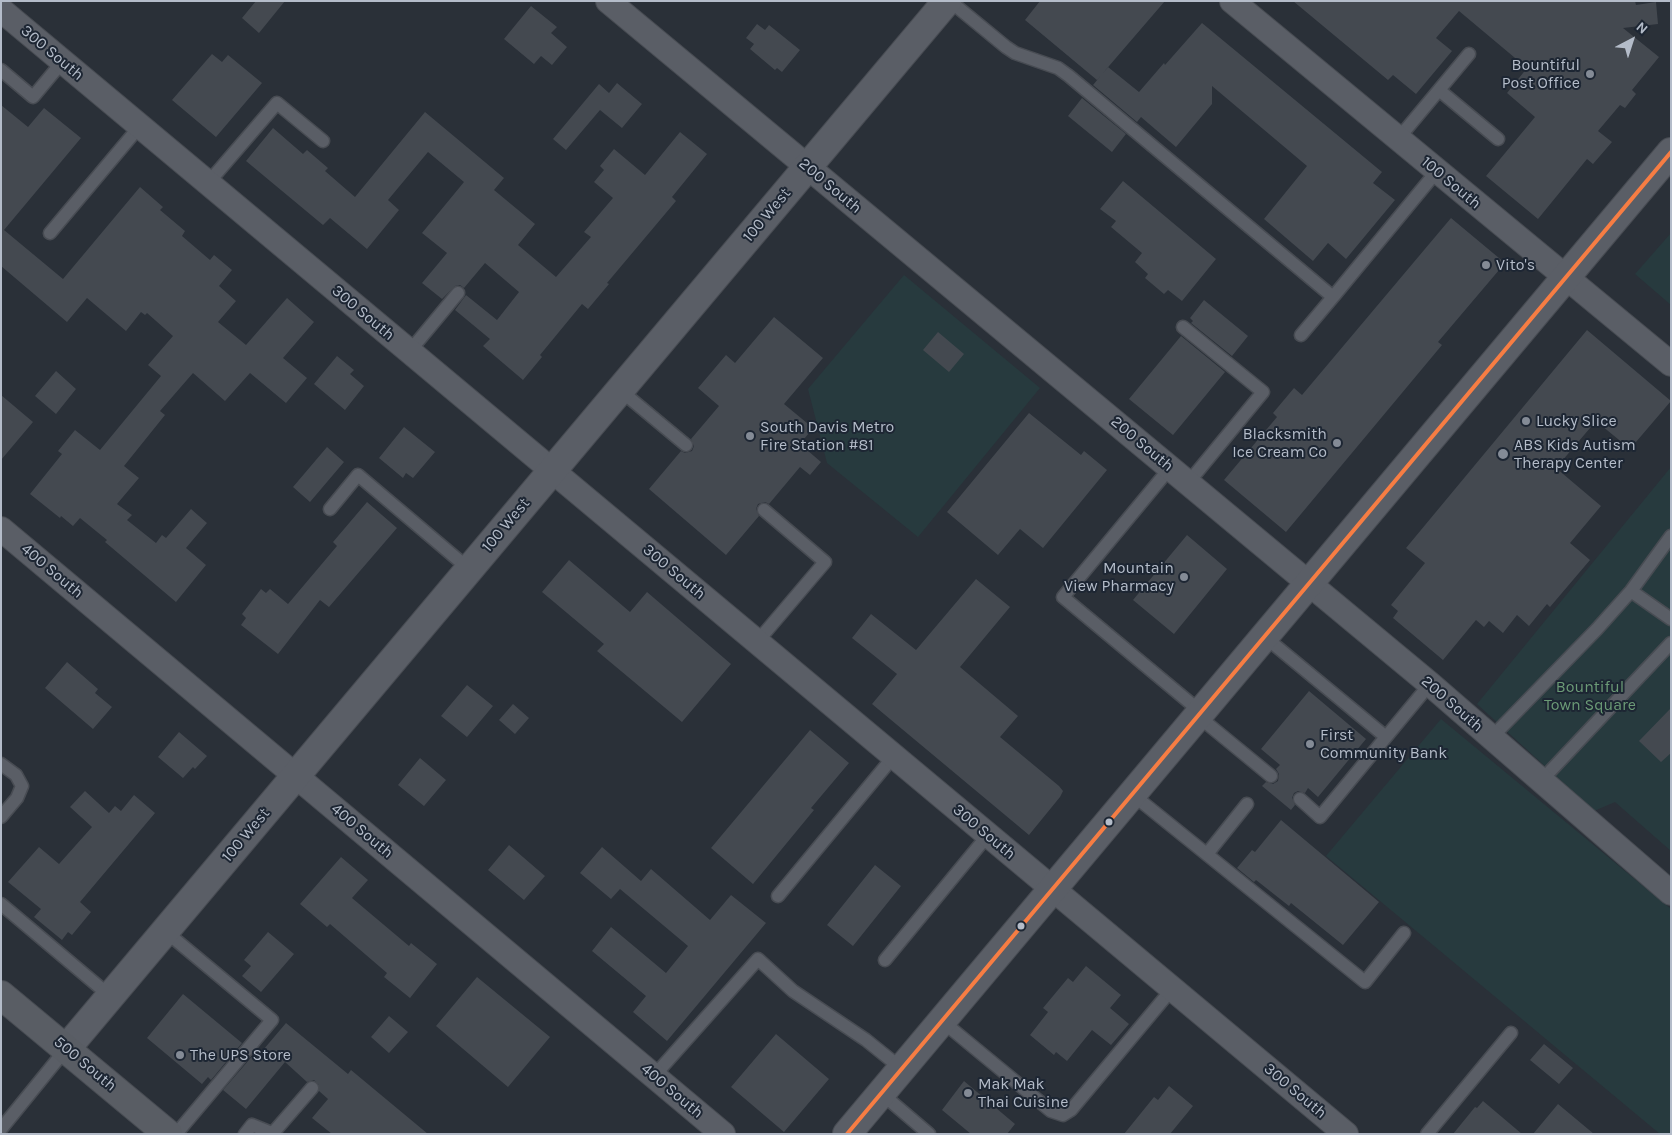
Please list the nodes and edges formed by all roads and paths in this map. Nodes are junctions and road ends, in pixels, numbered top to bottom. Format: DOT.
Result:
graph roads {
  1 [pos="608,1"];
  2 [pos="948,1"];
  3 [pos="1232,1"];
  4 [pos="1,10"];
  5 [pos="1469,54"];
  6 [pos="63,62"];
  7 [pos="1,70"];
  8 [pos="1439,90"];
  9 [pos="140,126"];
  10 [pos="1398,139"];
  11 [pos="1498,139"];
  12 [pos="324,141"];
  13 [pos="1671,152"];
  14 [pos="807,167"];
  15 [pos="1437,171"];
  16 [pos="208,183"];
  17 [pos="50,233"];
  18 [pos="1566,278"];
  19 [pos="458,294"];
  20 [pos="1333,297"];
  21 [pos="1183,327"];
  22 [pos="1301,335"];
  23 [pos="410,352"];
  24 [pos="1671,364"];
  25 [pos="620,390"];
  26 [pos="686,445"];
  27 [pos="552,471"];
  28 [pos="1180,476"];
  29 [pos="330,509"];
  30 [pos="764,510"];
  31 [pos="1,529"];
  32 [pos="1671,536"];
  33 [pos="469,569"];
  34 [pos="1309,584"];
  35 [pos="1631,591"];
  36 [pos="1671,619"];
  37 [pos="1264,637"];
  38 [pos="757,642"];
  39 [pos="1671,643"];
  40 [pos="1430,684"];
  41 [pos="1200,714"];
  42 [pos="1386,738"];
  43 [pos="1491,738"];
  44 [pos="894,756"];
  45 [pos="1,764"];
  46 [pos="296,776"];
  47 [pos="1271,776"];
  48 [pos="1541,780"];
  49 [pos="1132,794"];
  50 [pos="1300,800"];
  51 [pos="1247,804"];
  52 [pos="1,817"];
  53 [pos="988,835"];
  54 [pos="1206,854"];
  55 [pos="1053,889"];
  56 [pos="1671,893"];
  57 [pos="778,896"];
  58 [pos="1,904"];
  59 [pos="165,931"];
  60 [pos="1404,933"];
  61 [pos="885,960"];
  62 [pos="1172,989"];
  63 [pos="1,995"];
  64 [pos="110,996"];
  65 [pos="942,1021"];
  66 [pos="1510,1033"];
  67 [pos="66,1049"];
  68 [pos="902,1068"];
  69 [pos="654,1076"];
  70 [pos="312,1088"];
  71 [pos="881,1093"];
  72 [pos="1,1129"];
  73 [pos="168,1134"];
  74 [pos="176,1134"];
  75 [pos="245,1134"];
  76 [pos="274,1134"];
  77 [pos="723,1134"];
  78 [pos="847,1134"];
  79 [pos="929,1134"];
  80 [pos="1346,1134"];
  81 [pos="1427,1134"];
  1 -- 14 [label="street, 200 South"];
  2 -- 14 [label="street, 100 West"];
  2 -- 20 [label="lane"];
  3 -- 10 [label="street, 100 South"];
  4 -- 6 [label="street, 300 South"];
  5 -- 8 [label="lane"];
  6 -- 7 [label="lane"];
  6 -- 9 [label="street, 300 South"];
  8 -- 10 [label="lane"];
  8 -- 11 [label="lane"];
  9 -- 16 [label="street, 300 South"];
  9 -- 17 [label="lane"];
  10 -- 15 [label="street, 100 South"];
  12 -- 16 [label="lane"];
  13 -- 18 [label="street"];
  14 -- 25 [label="street, 100 West"];
  14 -- 28 [label="street, 200 South"];
  15 -- 18 [label="street, 100 South"];
  15 -- 20 [label="lane"];
  16 -- 23 [label="street, 300 South"];
  18 -- 24 [label="street, 100 South"];
  18 -- 34 [label="street"];
  19 -- 23 [label="lane"];
  20 -- 22 [label="lane"];
  21 -- 28 [label="lane"];
  23 -- 27 [label="street, 300 South"];
  25 -- 26 [label="lane"];
  25 -- 27 [label="street, 100 West"];
  27 -- 33 [label="street, 100 West"];
  27 -- 38 [label="street, 300 South"];
  28 -- 34 [label="street, 200 South"];
  28 -- 41 [label="lane"];
  29 -- 33 [label="lane"];
  30 -- 38 [label="lane"];
  31 -- 46 [label="street, 400 South"];
  32 -- 35 [label="lane"];
  33 -- 46 [label="street, 100 West"];
  34 -- 37 [label="street"];
  34 -- 40 [label="street, 200 South"];
  35 -- 36 [label="lane"];
  35 -- 43 [label="lane"];
  37 -- 41 [label="street"];
  37 -- 42 [label="lane"];
  38 -- 44 [label="street, 300 South"];
  39 -- 48 [label="lane"];
  40 -- 42 [label="lane"];
  40 -- 43 [label="street, 200 South"];
  41 -- 47 [label="lane"];
  41 -- 49 [label="street"];
  42 -- 50 [label="lane"];
  43 -- 48 [label="street, 200 South"];
  44 -- 53 [label="street, 300 South"];
  44 -- 57 [label="lane"];
  45 -- 52 [label="lane"];
  46 -- 59 [label="street, 100 West"];
  46 -- 69 [label="street, 400 South"];
  48 -- 56 [label="street, 200 South"];
  49 -- 54 [label="lane"];
  49 -- 55 [label="street"];
  51 -- 54 [label="lane"];
  53 -- 55 [label="street, 300 South"];
  53 -- 61 [label="lane"];
  54 -- 60 [label="lane"];
  55 -- 62 [label="street, 300 South"];
  55 -- 65 [label="street"];
  58 -- 64 [label="lane"];
  59 -- 64 [label="street, 100 West"];
  59 -- 74 [label="lane"];
  62 -- 65 [label="lane"];
  62 -- 80 [label="street, 300 South"];
  63 -- 67 [label="main road, 500 South"];
  64 -- 67 [label="street, 100 West"];
  65 -- 68 [label="street"];
  66 -- 81 [label="lane"];
  67 -- 72 [label="lane"];
  67 -- 73 [label="main road, 500 South"];
  68 -- 69 [label="lane"];
  68 -- 71 [label="street"];
  69 -- 77 [label="street, 400 South"];
  70 -- 76 [label="lane"];
  71 -- 78 [label="street"];
  71 -- 79 [label="lane"];
  75 -- 76 [label="lane"];
}
